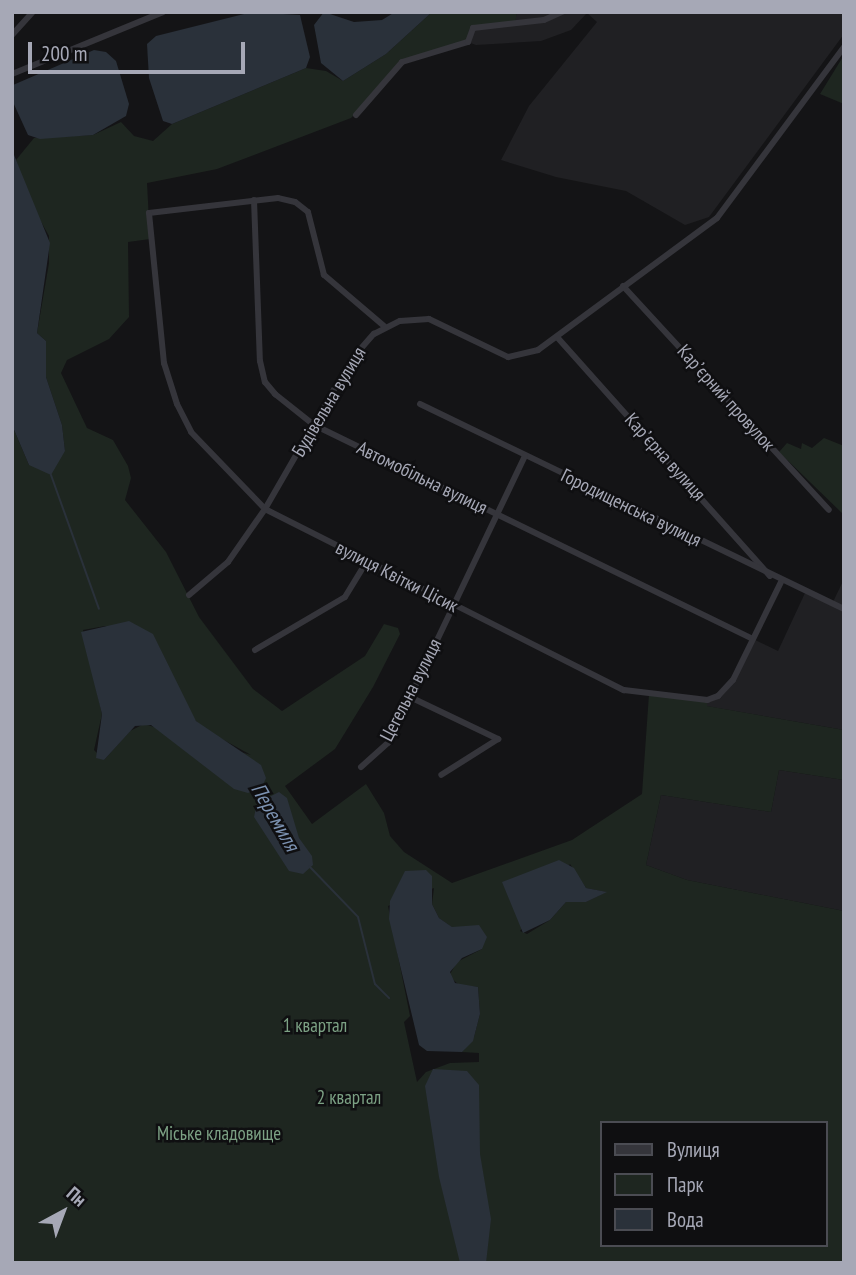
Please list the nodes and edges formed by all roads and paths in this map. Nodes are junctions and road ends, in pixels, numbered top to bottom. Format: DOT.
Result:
graph roads {
  1 [pos="33,12"];
  2 [pos="163,12"];
  3 [pos="562,12"];
  4 [pos="12,35"];
  5 [pos="844,47"];
  6 [pos="12,74"];
  7 [pos="356,116"];
  8 [pos="254,200"];
  9 [pos="623,286"];
  10 [pos="384,326"];
  11 [pos="557,337"];
  12 [pos="421,404"];
  13 [pos="314,425"];
  14 [pos="525,456"];
  15 [pos="265,509"];
  16 [pos="829,510"];
  17 [pos="497,515"];
  18 [pos="367,562"];
  19 [pos="772,578"];
  20 [pos="781,582"];
  21 [pos="189,595"];
  22 [pos="453,607"];
  23 [pos="844,609"];
  24 [pos="753,639"];
  25 [pos="255,650"];
  26 [pos="410,698"];
  27 [pos="361,766"];
  28 [pos="441,775"];
  1 -- 4 [label="street"];
  2 -- 6 [label="street"];
  3 -- 7 [label="street"];
  5 -- 9 [label="street"];
  8 -- 10 [label="street"];
  8 -- 13 [label="street, Автомобільна вулиця"];
  8 -- 15 [label="street, вулиця Квітки Цісик"];
  9 -- 11 [label="street"];
  9 -- 16 [label="street, Карʼєрний провулок"];
  10 -- 11 [label="street"];
  10 -- 13 [label="street, Будівельна вулиця"];
  11 -- 19 [label="street, Карʼєрна вулиця"];
  12 -- 14 [label="street, Городищенська вулиця"];
  13 -- 15 [label="street, Будівельна вулиця"];
  13 -- 17 [label="street, Автомобільна вулиця"];
  14 -- 17 [label="street, Цегельна вулиця"];
  14 -- 19 [label="street, Городищенська вулиця"];
  15 -- 18 [label="street, вулиця Квітки Цісик"];
  15 -- 21 [label="street, Будівельна вулиця"];
  17 -- 22 [label="street, Цегельна вулиця"];
  17 -- 24 [label="street, Автомобільна вулиця"];
  18 -- 22 [label="street, вулиця Квітки Цісик"];
  18 -- 25 [label="street"];
  19 -- 20 [label="street, Городищенська вулиця"];
  20 -- 23 [label="street, Городищенська вулиця"];
  20 -- 24 [label="street, вулиця Квітки Цісик"];
  22 -- 24 [label="street, вулиця Квітки Цісик"];
  22 -- 26 [label="street, Цегельна вулиця"];
  26 -- 27 [label="street, Цегельна вулиця"];
  26 -- 28 [label="street"];
}
